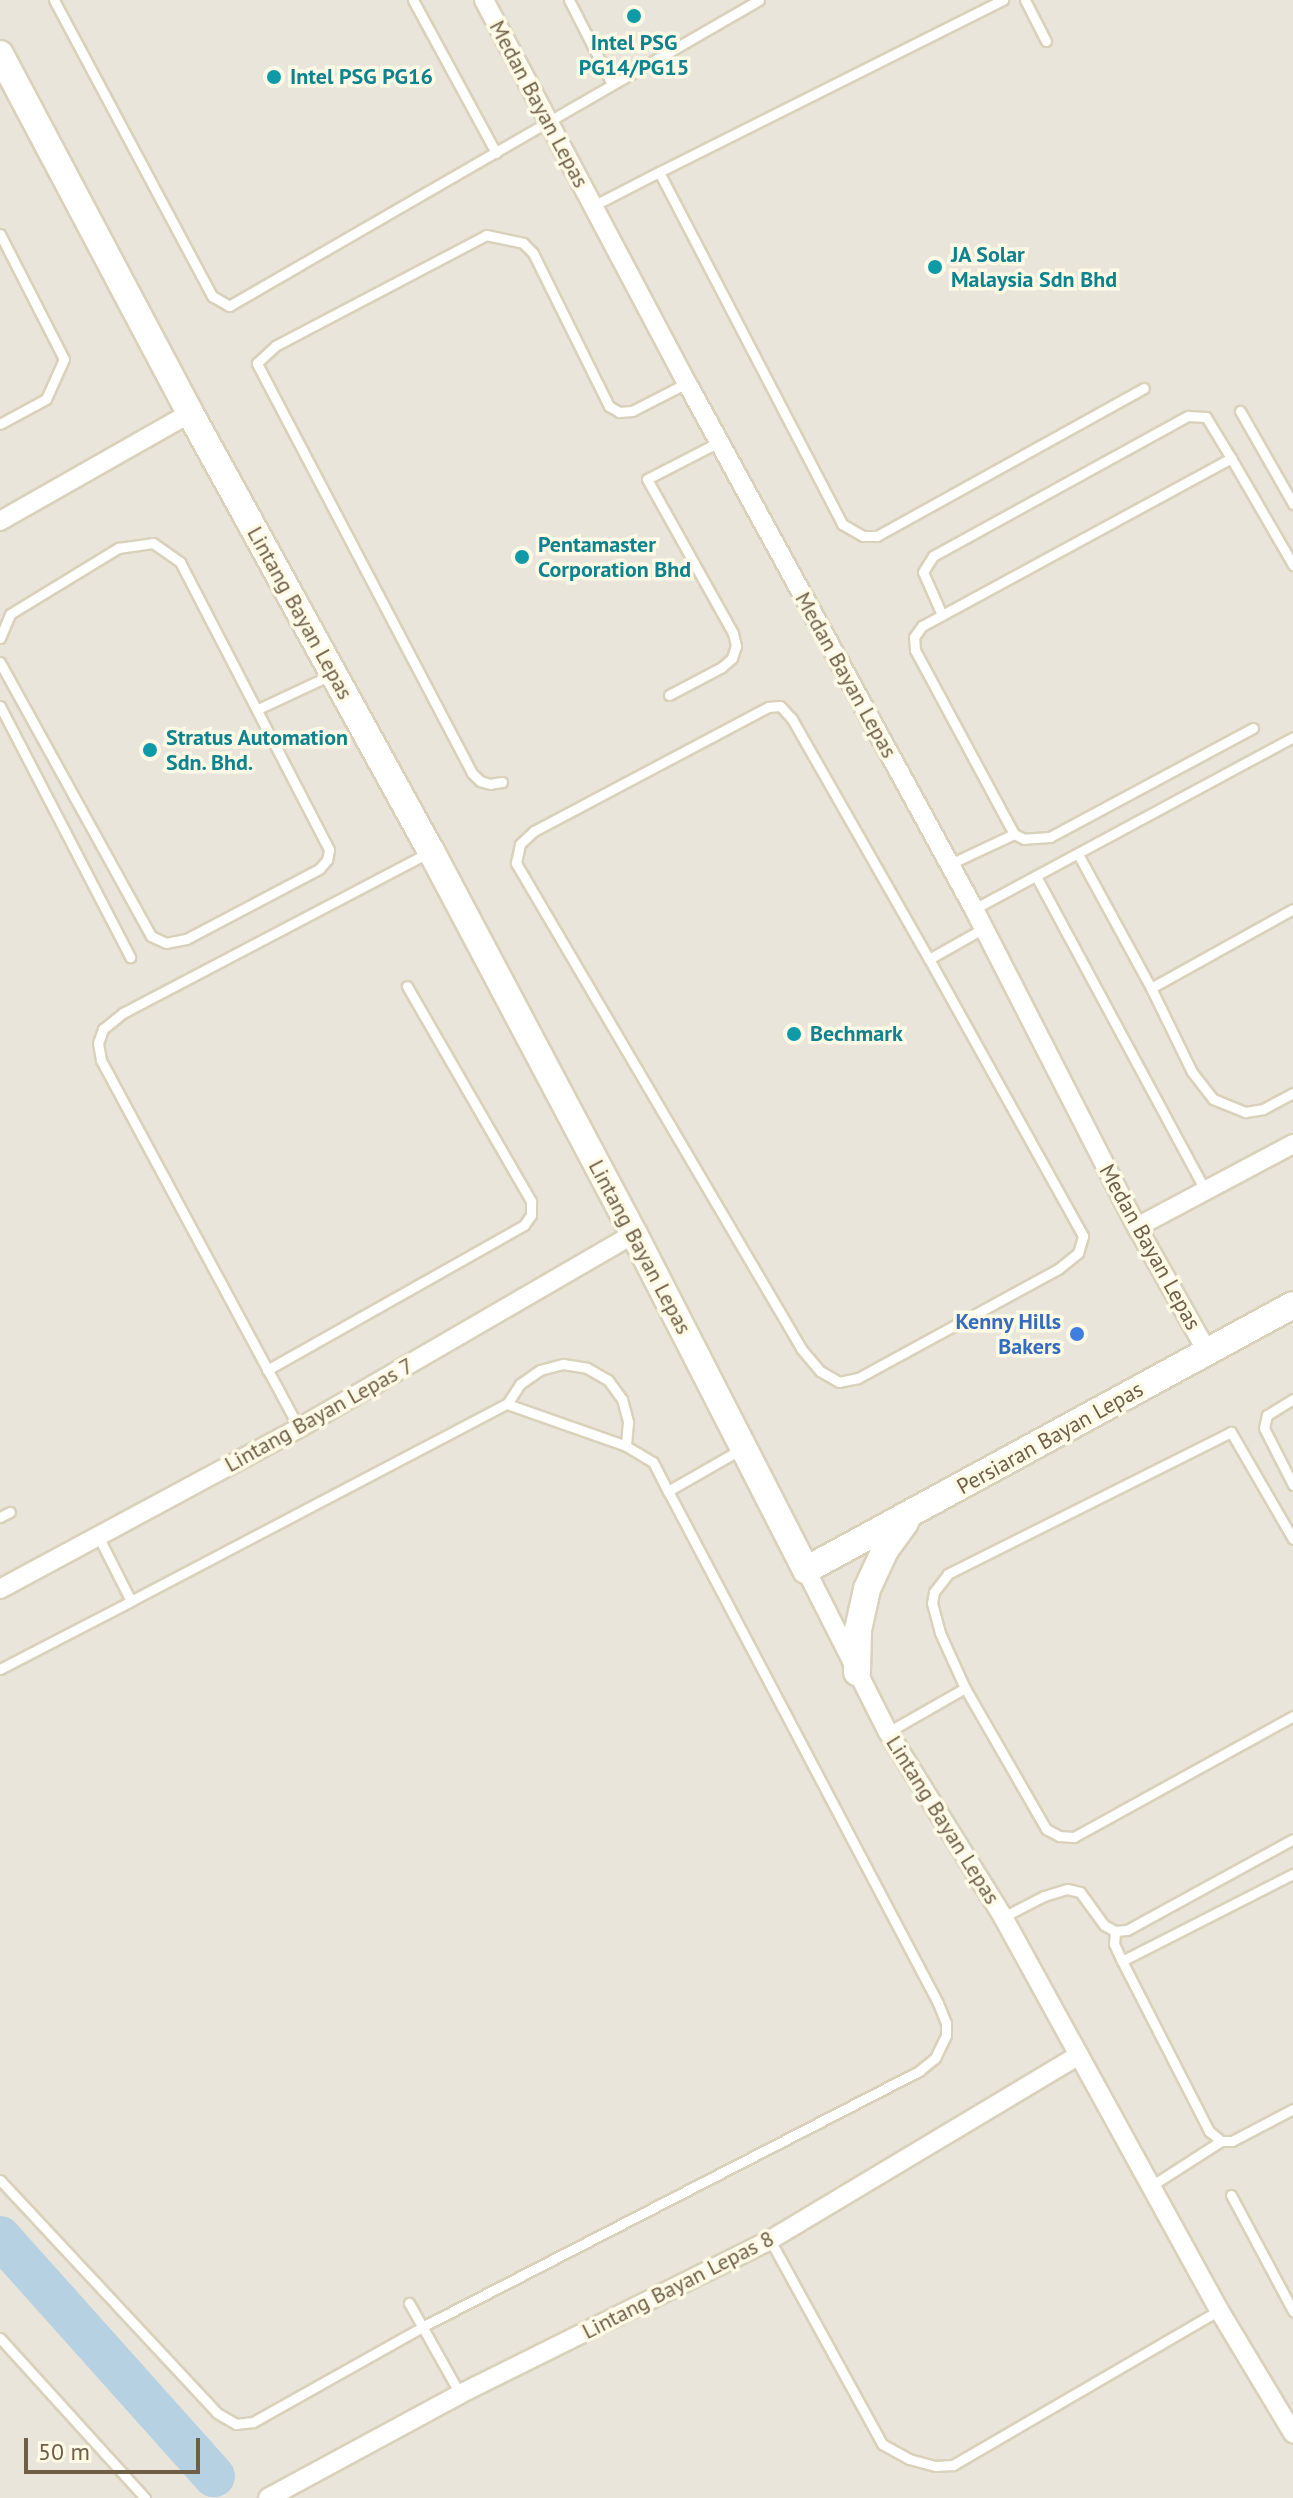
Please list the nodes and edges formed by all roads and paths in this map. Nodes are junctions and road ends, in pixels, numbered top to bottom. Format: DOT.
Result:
graph roads {
  1 [pos="54,0"];
  2 [pos="413,0"];
  3 [pos="484,0"];
  4 [pos="569,0"];
  5 [pos="759,0"];
  6 [pos="1003,0"];
  7 [pos="1025,0"];
  8 [pos="1046,41"];
  9 [pos="0,54"];
  10 [pos="611,82"];
  11 [pos="548,123"];
  12 [pos="496,153"];
  13 [pos="659,172"];
  14 [pos="593,206"];
  15 [pos="0,234"];
  16 [pos="687,383"];
  17 [pos="1144,388"];
  18 [pos="1240,411"];
  19 [pos="190,413"];
  20 [pos="0,424"];
  21 [pos="719,442"];
  22 [pos="1231,458"];
  23 [pos="1293,504"];
  24 [pos="0,521"];
  25 [pos="1293,565"];
  26 [pos="942,615"];
  27 [pos="0,638"];
  28 [pos="0,662"];
  29 [pos="334,674"];
  30 [pos="669,695"];
  31 [pos="0,706"];
  32 [pos="258,709"];
  33 [pos="1253,728"];
  34 [pos="1293,737"];
  35 [pos="502,782"];
  36 [pos="1014,834"];
  37 [pos="431,851"];
  38 [pos="1078,854"];
  39 [pos="950,864"];
  40 [pos="1037,878"];
  41 [pos="974,909"];
  42 [pos="1293,909"];
  43 [pos="984,928"];
  44 [pos="130,957"];
  45 [pos="929,959"];
  46 [pos="407,986"];
  47 [pos="1151,988"];
  48 [pos="1293,1093"];
  49 [pos="1293,1144"];
  50 [pos="1205,1190"];
  51 [pos="1137,1227"];
  52 [pos="634,1234"];
  53 [pos="1293,1305"];
  54 [pos="1207,1351"];
  55 [pos="267,1370"];
  56 [pos="1293,1399"];
  57 [pos="507,1404"];
  58 [pos="299,1428"];
  59 [pos="626,1446"];
  60 [pos="744,1448"];
  61 [pos="1293,1485"];
  62 [pos="668,1491"];
  63 [pos="10,1512"];
  64 [pos="909,1515"];
  65 [pos="0,1517"];
  66 [pos="98,1536"];
  67 [pos="1293,1539"];
  68 [pos="806,1570"];
  69 [pos="0,1589"];
  70 [pos="131,1601"];
  71 [pos="0,1669"];
  72 [pos="857,1672"];
  73 [pos="965,1688"];
  74 [pos="1293,1716"];
  75 [pos="888,1732"];
  76 [pos="1293,1839"];
  77 [pos="1293,1874"];
  78 [pos="1003,1917"];
  79 [pos="1115,1931"];
  80 [pos="1122,1961"];
  81 [pos="1079,2055"];
  82 [pos="1293,2109"];
  83 [pos="1221,2141"];
  84 [pos="0,2180"];
  85 [pos="1151,2186"];
  86 [pos="1231,2195"];
  87 [pos="770,2240"];
  88 [pos="409,2303"];
  89 [pos="1219,2310"];
  90 [pos="1293,2311"];
  91 [pos="422,2327"];
  92 [pos="0,2338"];
  93 [pos="460,2394"];
  94 [pos="1293,2433"];
  95 [pos="145,2498"];
  96 [pos="268,2498"];
  1 -- 12 [label="lane"];
  2 -- 12 [label="lane"];
  3 -- 11 [label="street, Medan Bayan Lepas"];
  4 -- 10 [label="lane"];
  5 -- 10 [label="lane"];
  6 -- 13 [label="lane"];
  7 -- 8 [label="lane"];
  9 -- 19 [label="street, Lintang Bayan Lepas"];
  10 -- 11 [label="lane"];
  11 -- 12 [label="lane"];
  11 -- 14 [label="street, Medan Bayan Lepas"];
  13 -- 14 [label="lane"];
  13 -- 17 [label="lane"];
  14 -- 16 [label="street, Medan Bayan Lepas"];
  15 -- 20 [label="lane"];
  16 -- 21 [label="street, Medan Bayan Lepas"];
  16 -- 35 [label="lane"];
  18 -- 23 [label="lane"];
  19 -- 24 [label="street"];
  19 -- 29 [label="street, Lintang Bayan Lepas"];
  21 -- 30 [label="lane"];
  21 -- 39 [label="street, Medan Bayan Lepas"];
  22 -- 25 [label="lane"];
  22 -- 26 [label="lane"];
  22 -- 26 [label="lane"];
  26 -- 36 [label="lane"];
  27 -- 32 [label="lane"];
  28 -- 32 [label="lane"];
  29 -- 32 [label="lane"];
  29 -- 37 [label="street, Lintang Bayan Lepas"];
  31 -- 44 [label="lane"];
  33 -- 36 [label="lane"];
  34 -- 38 [label="lane"];
  36 -- 39 [label="lane"];
  37 -- 52 [label="street, Lintang Bayan Lepas"];
  37 -- 55 [label="lane"];
  38 -- 40 [label="lane"];
  38 -- 47 [label="lane"];
  39 -- 41 [label="street, Medan Bayan Lepas"];
  40 -- 41 [label="lane"];
  40 -- 50 [label="lane"];
  41 -- 43 [label="street, Medan Bayan Lepas"];
  42 -- 47 [label="lane"];
  43 -- 45 [label="lane"];
  43 -- 51 [label="street, Medan Bayan Lepas"];
  45 -- 45 [label="lane"];
  46 -- 55 [label="lane"];
  47 -- 48 [label="lane"];
  49 -- 50 [label="street"];
  50 -- 51 [label="street"];
  51 -- 54 [label="street, Medan Bayan Lepas"];
  52 -- 58 [label="street, Lintang Bayan Lepas 7"];
  52 -- 60 [label="street, Lintang Bayan Lepas"];
  53 -- 54 [label="street, Persiaran Bayan Lepas"];
  54 -- 64 [label="street, Persiaran Bayan Lepas"];
  55 -- 58 [label="lane"];
  56 -- 61 [label="lane"];
  57 -- 59 [label="lane"];
  57 -- 59 [label="lane"];
  57 -- 70 [label="lane"];
  58 -- 66 [label="street, Lintang Bayan Lepas 7"];
  59 -- 62 [label="lane"];
  60 -- 62 [label="lane"];
  60 -- 68 [label="street, Lintang Bayan Lepas"];
  62 -- 91 [label="lane"];
  63 -- 65 [label="lane"];
  64 -- 68 [label="street, Persiaran Bayan Lepas"];
  64 -- 72 [label="street"];
  66 -- 69 [label="street, Lintang Bayan Lepas 7"];
  66 -- 70 [label="lane"];
  67 -- 73 [label="lane"];
  68 -- 72 [label="street, Lintang Bayan Lepas"];
  70 -- 71 [label="lane"];
  72 -- 75 [label="street, Lintang Bayan Lepas"];
  73 -- 74 [label="lane"];
  73 -- 75 [label="lane"];
  75 -- 78 [label="street, Lintang Bayan Lepas"];
  76 -- 79 [label="lane"];
  77 -- 80 [label="lane"];
  78 -- 79 [label="lane"];
  78 -- 81 [label="street, Lintang Bayan Lepas"];
  79 -- 80 [label="lane"];
  80 -- 83 [label="lane"];
  81 -- 85 [label="street, Lintang Bayan Lepas"];
  81 -- 87 [label="street, Lintang Bayan Lepas 8"];
  82 -- 83 [label="lane"];
  83 -- 85 [label="lane"];
  84 -- 91 [label="lane"];
  85 -- 89 [label="street, Lintang Bayan Lepas"];
  86 -- 90 [label="lane"];
  87 -- 89 [label="lane"];
  87 -- 93 [label="street, Lintang Bayan Lepas 8"];
  88 -- 91 [label="lane"];
  89 -- 94 [label="street, Lintang Bayan Lepas"];
  91 -- 93 [label="lane"];
  92 -- 95 [label="lane"];
  93 -- 96 [label="street, Lintang Bayan Lepas 8"];
}
